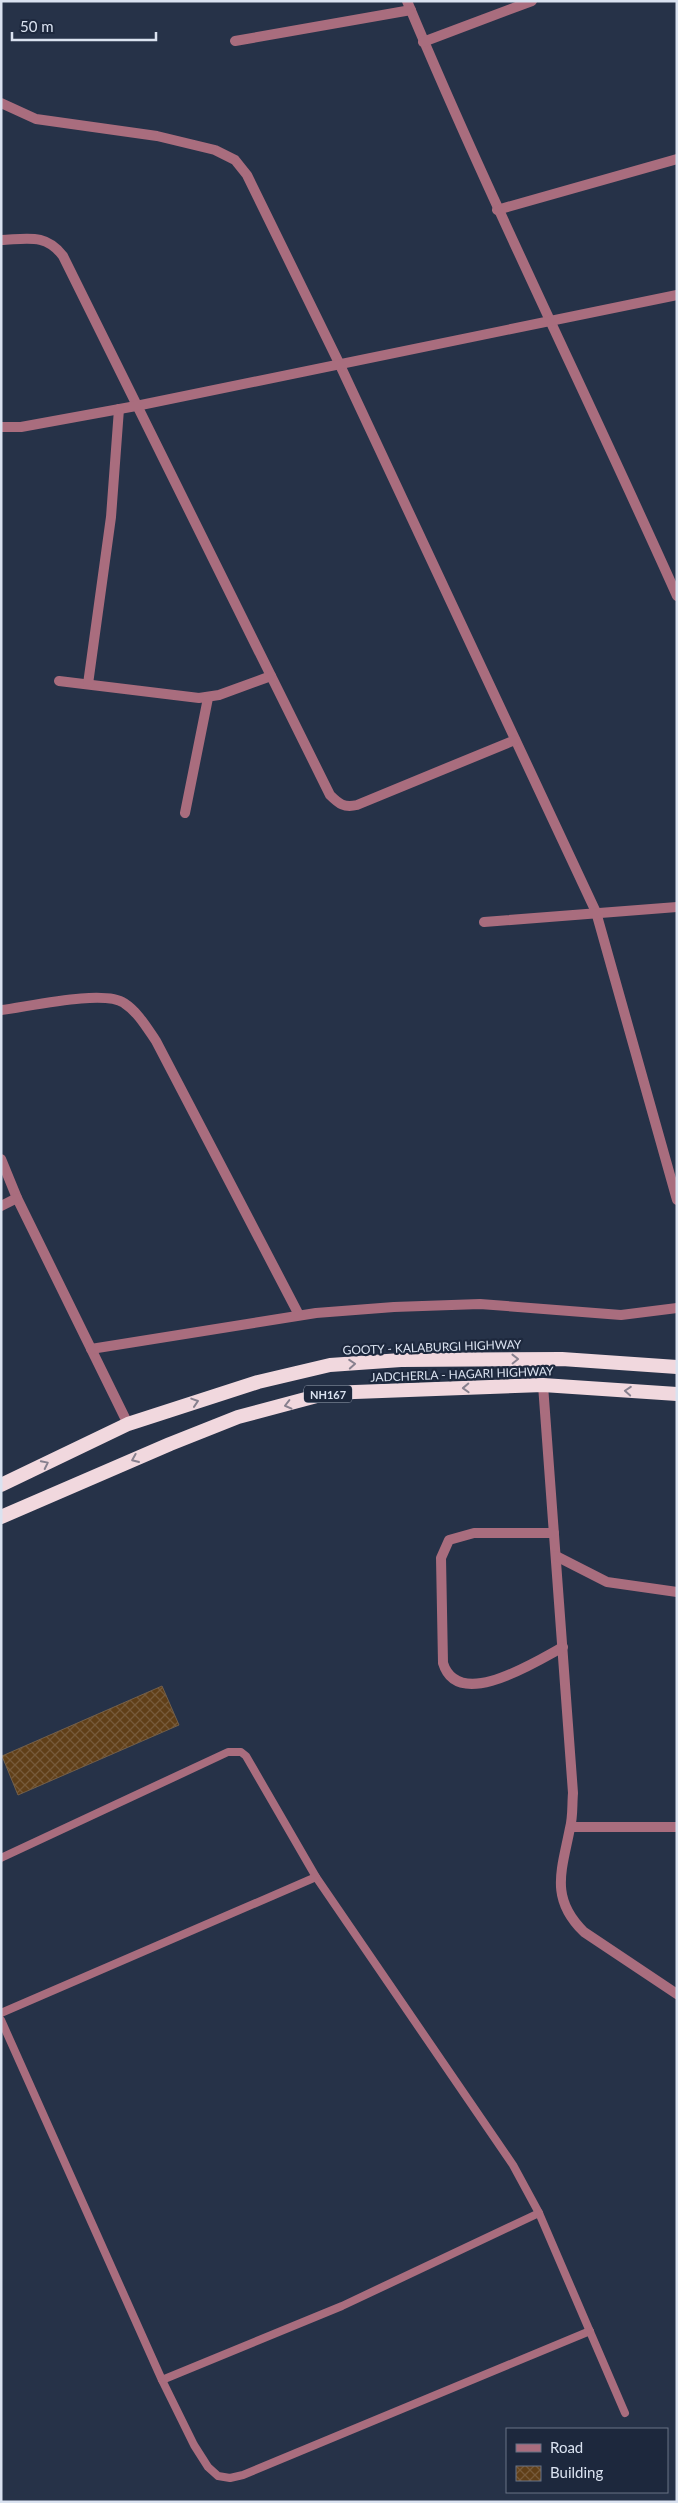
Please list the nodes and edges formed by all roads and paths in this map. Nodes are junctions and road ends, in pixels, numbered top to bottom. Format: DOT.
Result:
graph roads {
  1 [pos="532,1"];
  2 [pos="409,6"];
  3 [pos="235,41"];
  4 [pos="423,42"];
  5 [pos="1,103"];
  6 [pos="677,159"];
  7 [pos="497,210"];
  8 [pos="1,240"];
  9 [pos="677,295"];
  10 [pos="548,321"];
  11 [pos="339,362"];
  12 [pos="136,406"];
  13 [pos="119,409"];
  14 [pos="1,427"];
  15 [pos="677,596"];
  16 [pos="271,676"];
  17 [pos="59,681"];
  18 [pos="88,684"];
  19 [pos="208,698"];
  20 [pos="515,740"];
  21 [pos="185,813"];
  22 [pos="677,907"];
  23 [pos="596,912"];
  24 [pos="484,922"];
  25 [pos="1,1010"];
  26 [pos="1,1159"];
  27 [pos="17,1198"];
  28 [pos="677,1200"];
  29 [pos="1,1206"];
  30 [pos="677,1308"];
  31 [pos="299,1315"];
  32 [pos="91,1349"];
  33 [pos="677,1367"];
  34 [pos="543,1385"];
  35 [pos="677,1394"];
  36 [pos="128,1424"];
  37 [pos="1,1486"];
  38 [pos="1,1517"];
  39 [pos="554,1532"];
  40 [pos="556,1556"];
  41 [pos="677,1592"];
  42 [pos="563,1646"];
  43 [pos="571,1827"];
  44 [pos="677,1827"];
  45 [pos="1,1858"];
  46 [pos="316,1877"];
  47 [pos="677,1994"];
  48 [pos="1,2013"];
  49 [pos="1,2020"];
  50 [pos="539,2213"];
  51 [pos="590,2331"];
  52 [pos="162,2380"];
  53 [pos="625,2413"];
  1 -- 4 [label="street"];
  2 -- 3 [label="street"];
  2 -- 4 [label="street"];
  4 -- 7 [label="street"];
  5 -- 11 [label="street"];
  6 -- 7 [label="street"];
  7 -- 10 [label="street"];
  8 -- 12 [label="street"];
  9 -- 10 [label="street"];
  10 -- 11 [label="street"];
  10 -- 15 [label="street"];
  11 -- 12 [label="street"];
  11 -- 20 [label="street"];
  12 -- 13 [label="street"];
  12 -- 16 [label="street"];
  13 -- 14 [label="street"];
  13 -- 18 [label="street"];
  16 -- 19 [label="street"];
  16 -- 20 [label="street"];
  17 -- 18 [label="street"];
  18 -- 19 [label="street"];
  19 -- 21 [label="street"];
  20 -- 23 [label="street"];
  22 -- 23 [label="street"];
  23 -- 24 [label="street"];
  23 -- 28 [label="street"];
  25 -- 31 [label="street"];
  26 -- 27 [label="street"];
  27 -- 29 [label="street"];
  27 -- 32 [label="street"];
  30 -- 31 [label="street"];
  31 -- 32 [label="street"];
  32 -- 36 [label="street"];
  36 -- 33 [label="highway, GOOTY - KALABURGI HIGHWAY / NH167, one-way"];
  35 -- 34 [label="highway, JADCHERLA - HAGARI HIGHWAY / NH167, one-way"];
  34 -- 38 [label="highway, JADCHERLA - HAGARI HIGHWAY / NH167, one-way"];
  34 -- 39 [label="street"];
  37 -- 36 [label="highway, GOOTY - KALABURGI HIGHWAY / NH167, one-way"];
  39 -- 40 [label="street"];
  39 -- 42 [label="street"];
  40 -- 41 [label="street"];
  40 -- 42 [label="street"];
  42 -- 43 [label="street"];
  43 -- 44 [label="street"];
  43 -- 47 [label="street"];
  45 -- 46 [label="lane"];
  46 -- 48 [label="lane"];
  46 -- 50 [label="lane"];
  49 -- 52 [label="lane"];
  50 -- 51 [label="lane"];
  50 -- 52 [label="lane"];
  51 -- 52 [label="lane"];
  51 -- 53 [label="lane"];
}
